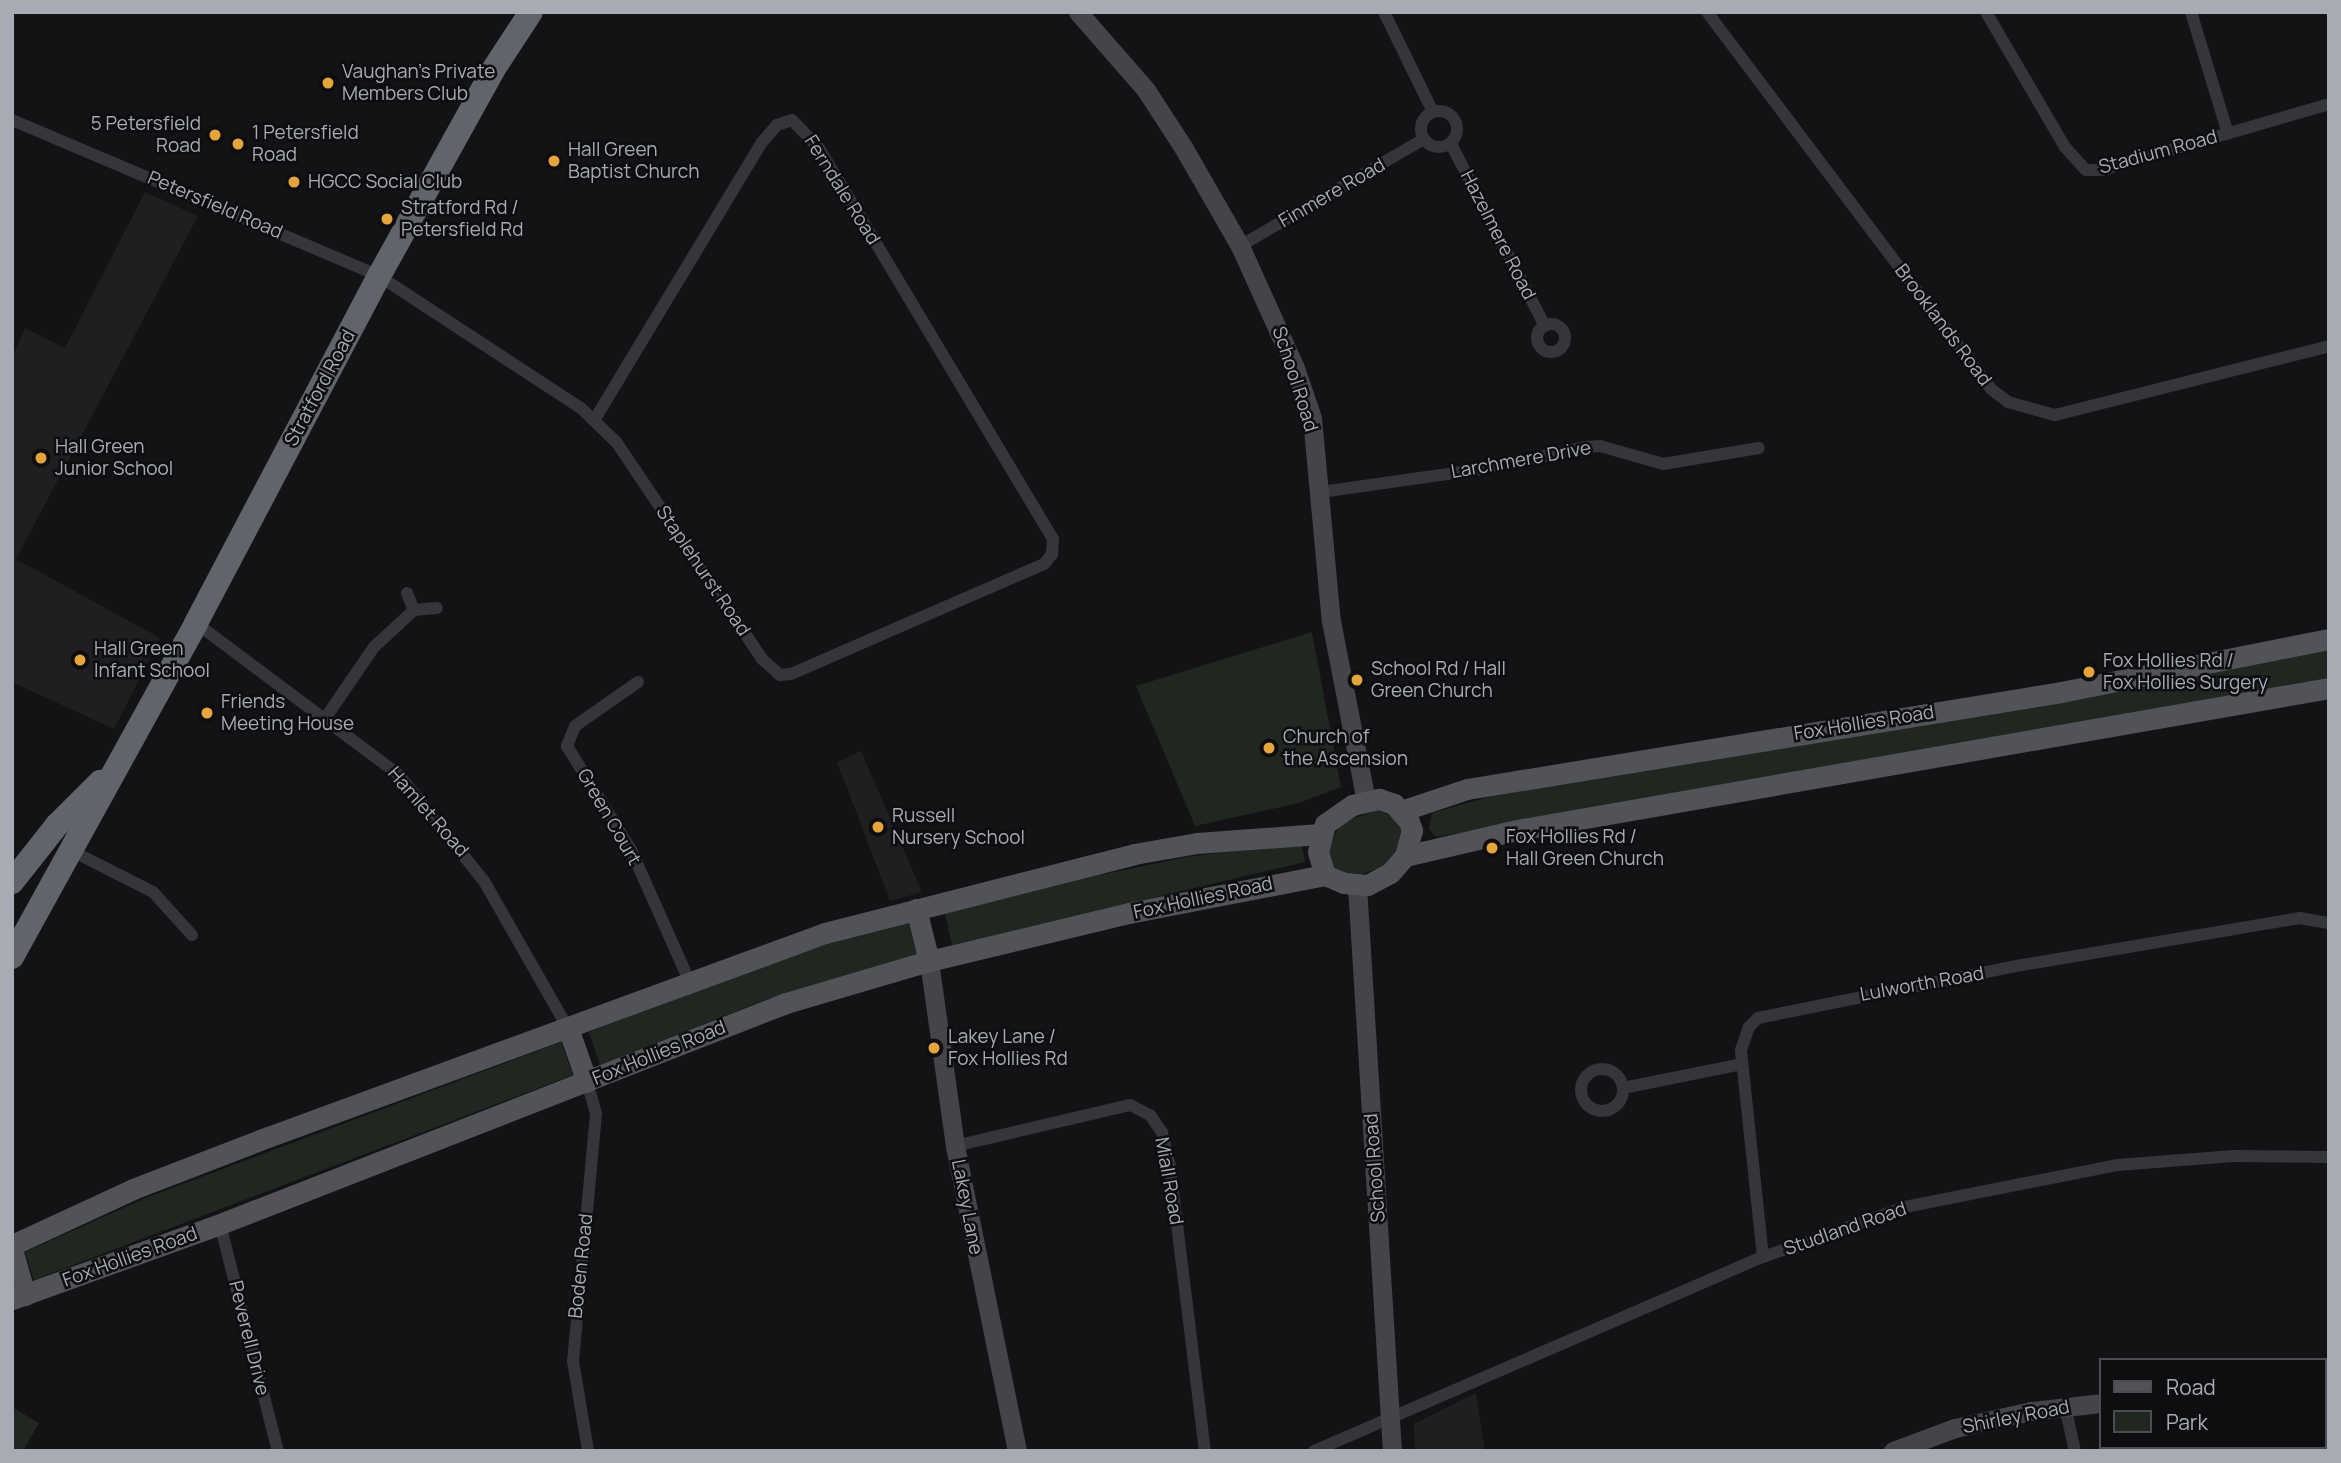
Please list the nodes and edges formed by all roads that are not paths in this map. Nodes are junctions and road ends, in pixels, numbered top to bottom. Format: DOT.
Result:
graph roads {
  1 [pos="531,12"];
  2 [pos="1078,12"];
  3 [pos="1384,12"];
  4 [pos="1707,12"];
  5 [pos="1986,12"];
  6 [pos="2191,12"];
  7 [pos="2329,104"];
  8 [pos="1433,112"];
  9 [pos="12,120"];
  10 [pos="2228,134"];
  11 [pos="1424,139"];
  12 [pos="1451,144"];
  13 [pos="1240,247"];
  14 [pos="379,275"];
  15 [pos="1545,326"];
  16 [pos="2329,346"];
  17 [pos="594,419"];
  18 [pos="1759,448"];
  19 [pos="1321,492"];
  20 [pos="1053,539"];
  21 [pos="407,593"];
  22 [pos="437,608"];
  23 [pos="414,610"];
  24 [pos="197,623"];
  25 [pos="2329,639"];
  26 [pos="638,682"];
  27 [pos="2329,688"];
  28 [pos="324,720"];
  29 [pos="116,768"];
  30 [pos="1366,801"];
  31 [pos="1401,811"];
  32 [pos="1320,834"];
  33 [pos="46,838"];
  34 [pos="72,851"];
  35 [pos="1405,856"];
  36 [pos="1325,875"];
  37 [pos="12,882"];
  38 [pos="1357,886"];
  39 [pos="916,909"];
  40 [pos="2329,923"];
  41 [pos="192,935"];
  42 [pos="12,957"];
  43 [pos="929,961"];
  44 [pos="689,980"];
  45 [pos="568,1028"];
  46 [pos="1742,1064"];
  47 [pos="587,1082"];
  48 [pos="1623,1088"];
  49 [pos="955,1146"];
  50 [pos="2329,1157"];
  51 [pos="220,1224"];
  52 [pos="12,1247"];
  53 [pos="1763,1257"];
  54 [pos="19,1297"];
  55 [pos="2100,1403"];
  56 [pos="2065,1405"];
  57 [pos="1390,1416"];
  58 [pos="278,1451"];
  59 [pos="589,1451"];
  60 [pos="1017,1451"];
  61 [pos="1205,1451"];
  62 [pos="1314,1451"];
  63 [pos="1392,1451"];
  64 [pos="1893,1451"];
  65 [pos="2075,1451"];
  1 -- 14 [label="highway, Stratford Road"];
  2 -- 13 [label="street, School Road"];
  3 -- 8 [label="street, Hazelmere Road"];
  4 -- 16 [label="street, Brooklands Road"];
  5 -- 10 [label="street, Stadium Road"];
  6 -- 10 [label="street"];
  7 -- 10 [label="street, Stadium Road"];
  8 -- 11 [label="street"];
  8 -- 12 [label="street, Hazelmere Road"];
  9 -- 14 [label="street, Petersfield Road"];
  11 -- 12 [label="street"];
  11 -- 13 [label="street, Finmere Road"];
  12 -- 15 [label="street, Hazelmere Road"];
  13 -- 19 [label="street, School Road"];
  14 -- 17 [label="street, Staplehurst Road"];
  14 -- 24 [label="highway, Stratford Road"];
  17 -- 20 [label="street, Staplehurst Road"];
  17 -- 20 [label="street, Ferndale Road"];
  18 -- 19 [label="street, Larchmere Drive"];
  19 -- 30 [label="street, School Road"];
  21 -- 23 [label="street"];
  22 -- 23 [label="street"];
  23 -- 28 [label="street"];
  24 -- 28 [label="street, Hamlet Road"];
  24 -- 29 [label="highway, Stratford Road"];
  25 -- 31 [label="main road, Fox Hollies Road"];
  26 -- 44 [label="street, Green Court"];
  27 -- 35 [label="main road"];
  28 -- 45 [label="street, Hamlet Road"];
  29 -- 33 [label="highway, Stratford Road"];
  29 -- 34 [label="highway, Stratford Road"];
  30 -- 31 [label="main road"];
  30 -- 32 [label="main road"];
  31 -- 35 [label="main road"];
  32 -- 36 [label="main road"];
  32 -- 39 [label="main road"];
  33 -- 34 [label="highway"];
  33 -- 37 [label="highway, Stratford Road"];
  34 -- 41 [label="street"];
  34 -- 42 [label="highway, Stratford Road"];
  35 -- 38 [label="main road"];
  36 -- 38 [label="main road"];
  36 -- 43 [label="main road, Fox Hollies Road"];
  38 -- 57 [label="street, School Road"];
  39 -- 43 [label="main road"];
  39 -- 44 [label="main road"];
  40 -- 46 [label="street, Lulworth Road"];
  43 -- 47 [label="main road, Fox Hollies Road"];
  43 -- 49 [label="street, Lakey Lane"];
  44 -- 45 [label="main road"];
  45 -- 47 [label="main road"];
  45 -- 52 [label="main road"];
  46 -- 48 [label="street"];
  46 -- 53 [label="street, Lulworth Road"];
  47 -- 51 [label="main road, Fox Hollies Road"];
  47 -- 59 [label="street, Boden Road"];
  49 -- 60 [label="street, Lakey Lane"];
  49 -- 61 [label="street, Miall Road"];
  50 -- 53 [label="street, Studland Road"];
  51 -- 54 [label="main road, Fox Hollies Road"];
  51 -- 58 [label="street, Peverell Drive"];
  52 -- 54 [label="main road"];
  53 -- 57 [label="street, Studland Road"];
  55 -- 56 [label="street, Shirley Road"];
  56 -- 64 [label="street, Shirley Road"];
  56 -- 65 [label="street"];
  57 -- 62 [label="street"];
  57 -- 63 [label="street, School Road"];
}
